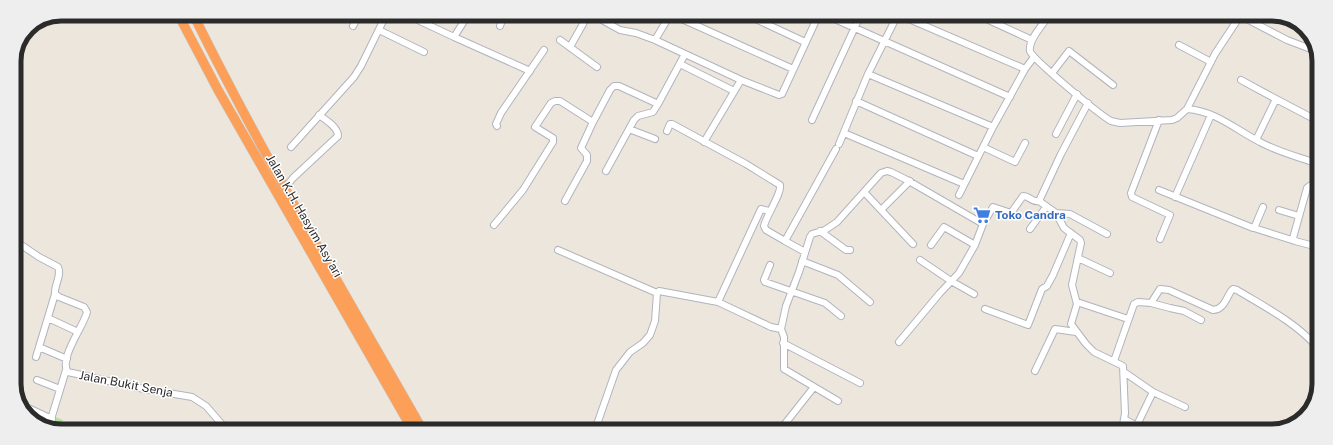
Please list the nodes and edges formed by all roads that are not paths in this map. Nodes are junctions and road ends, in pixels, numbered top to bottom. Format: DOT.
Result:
graph roads {
  1 [pos="182,21"];
  2 [pos="196,21"];
  3 [pos="356,21"];
  4 [pos="383,21"];
  5 [pos="420,21"];
  6 [pos="463,21"];
  7 [pos="502,21"];
  8 [pos="585,21"];
  9 [pos="604,21"];
  10 [pos="666,21"];
  11 [pos="686,21"];
  12 [pos="760,21"];
  13 [pos="816,21"];
  14 [pos="840,21"];
  15 [pos="858,21"];
  16 [pos="894,21"];
  17 [pos="914,21"];
  18 [pos="991,21"];
  19 [pos="1045,21"];
  20 [pos="1237,21"];
  21 [pos="1250,21"];
  22 [pos="353,26"];
  23 [pos="500,26"];
  24 [pos="855,27"];
  25 [pos="379,30"];
  26 [pos="454,37"];
  27 [pos="560,40"];
  28 [pos="655,40"];
  29 [pos="1032,40"];
  30 [pos="884,41"];
  31 [pos="805,42"];
  32 [pos="1179,45"];
  33 [pos="570,47"];
  34 [pos="1310,49"];
  35 [pos="544,50"];
  36 [pos="424,52"];
  37 [pos="685,54"];
  38 [pos="1034,57"];
  39 [pos="1211,62"];
  40 [pos="680,64"];
  41 [pos="597,67"];
  42 [pos="794,69"];
  43 [pos="1025,69"];
  44 [pos="530,71"];
  45 [pos="1052,73"];
  46 [pos="868,74"];
  47 [pos="741,80"];
  48 [pos="1241,80"];
  49 [pos="1113,85"];
  50 [pos="734,91"];
  51 [pos="1077,94"];
  52 [pos="1010,98"];
  53 [pos="1276,99"];
  54 [pos="856,101"];
  55 [pos="1088,103"];
  56 [pos="658,104"];
  57 [pos="1187,109"];
  58 [pos="319,115"];
  59 [pos="1211,115"];
  60 [pos="1312,118"];
  61 [pos="812,120"];
  62 [pos="1159,120"];
  63 [pos="593,122"];
  64 [pos="497,126"];
  65 [pos="993,127"];
  66 [pos="629,129"];
  67 [pos="667,131"];
  68 [pos="844,133"];
  69 [pos="1056,134"];
  70 [pos="655,139"];
  71 [pos="1256,140"];
  72 [pos="704,142"];
  73 [pos="1025,143"];
  74 [pos="291,147"];
  75 [pos="983,147"];
  76 [pos="978,156"];
  77 [pos="1312,162"];
  78 [pos="606,171"];
  79 [pos="910,181"];
  80 [pos="964,184"];
  81 [pos="1312,185"];
  82 [pos="285,188"];
  83 [pos="1159,190"];
  84 [pos="864,192"];
  85 [pos="959,195"];
  86 [pos="1174,197"];
  87 [pos="1039,201"];
  88 [pos="565,202"];
  89 [pos="1046,207"];
  90 [pos="1263,208"];
  91 [pos="881,210"];
  92 [pos="1279,210"];
  93 [pos="770,211"];
  94 [pos="1056,213"];
  95 [pos="1300,216"];
  96 [pos="983,224"];
  97 [pos="494,225"];
  98 [pos="1254,228"];
  99 [pos="1030,229"];
  100 [pos="820,231"];
  101 [pos="1071,233"];
  102 [pos="1107,234"];
  103 [pos="1160,239"];
  104 [pos="1295,240"];
  105 [pos="785,241"];
  106 [pos="913,244"];
  107 [pos="21,245"];
  108 [pos="931,245"];
  109 [pos="976,245"];
  110 [pos="1312,245"];
  111 [pos="558,250"];
  112 [pos="850,250"];
  113 [pos="804,252"];
  114 [pos="1078,258"];
  115 [pos="920,260"];
  116 [pos="802,261"];
  117 [pos="770,265"];
  118 [pos="1110,273"];
  119 [pos="952,281"];
  120 [pos="792,291"];
  121 [pos="657,293"];
  122 [pos="55,294"];
  123 [pos="974,294"];
  124 [pos="718,302"];
  125 [pos="870,302"];
  126 [pos="1077,302"];
  127 [pos="1151,303"];
  128 [pos="986,309"];
  129 [pos="841,316"];
  130 [pos="48,318"];
  131 [pos="1128,319"];
  132 [pos="1201,320"];
  133 [pos="781,329"];
  134 [pos="78,332"];
  135 [pos="1076,332"];
  136 [pos="1312,341"];
  137 [pos="899,342"];
  138 [pos="783,343"];
  139 [pos="39,347"];
  140 [pos="36,357"];
  141 [pos="67,359"];
  142 [pos="1114,361"];
  143 [pos="66,370"];
  144 [pos="1035,371"];
  145 [pos="1124,372"];
  146 [pos="37,380"];
  147 [pos="860,383"];
  148 [pos="814,387"];
  149 [pos="60,389"];
  150 [pos="1153,392"];
  151 [pos="838,401"];
  152 [pos="1185,407"];
  153 [pos="30,409"];
  154 [pos="52,419"];
  155 [pos="1124,419"];
  156 [pos="50,423"];
  157 [pos="222,424"];
  158 [pos="409,424"];
  159 [pos="419,424"];
  160 [pos="597,424"];
  161 [pos="785,424"];
  162 [pos="1123,424"];
  163 [pos="1135,424"];
  164 [pos="1137,424"];
  1 -- 158 [label="highway, Jalan K.H. Hasyim Asy'ari"];
  2 -- 82 [label="highway, Jalan K.H. Hasyim Asy'ari"];
  3 -- 22 [label="street"];
  4 -- 25 [label="street"];
  5 -- 26 [label="street"];
  6 -- 26 [label="street"];
  7 -- 23 [label="street"];
  8 -- 33 [label="street"];
  9 -- 28 [label="street"];
  10 -- 28 [label="street"];
  11 -- 42 [label="street"];
  12 -- 31 [label="street"];
  13 -- 31 [label="street"];
  14 -- 24 [label="street"];
  15 -- 24 [label="street"];
  16 -- 30 [label="street"];
  17 -- 43 [label="street"];
  18 -- 29 [label="street"];
  19 -- 29 [label="street"];
  20 -- 39 [label="street"];
  21 -- 34 [label="street"];
  24 -- 30 [label="street"];
  24 -- 61 [label="street"];
  25 -- 36 [label="street"];
  25 -- 58 [label="street"];
  26 -- 44 [label="street"];
  27 -- 33 [label="street"];
  28 -- 37 [label="street"];
  29 -- 38 [label="street"];
  30 -- 46 [label="street"];
  30 -- 52 [label="street"];
  31 -- 42 [label="street"];
  32 -- 39 [label="street"];
  33 -- 41 [label="street"];
  35 -- 44 [label="street"];
  37 -- 40 [label="street"];
  37 -- 47 [label="street"];
  38 -- 43 [label="street"];
  38 -- 45 [label="street"];
  39 -- 57 [label="street"];
  40 -- 50 [label="street"];
  40 -- 56 [label="street"];
  42 -- 47 [label="street"];
  43 -- 52 [label="street"];
  44 -- 64 [label="street"];
  45 -- 49 [label="street"];
  45 -- 51 [label="street"];
  46 -- 54 [label="street"];
  46 -- 65 [label="street"];
  47 -- 50 [label="street"];
  48 -- 53 [label="street"];
  50 -- 72 [label="street"];
  51 -- 55 [label="street"];
  51 -- 69 [label="street"];
  52 -- 65 [label="street"];
  53 -- 60 [label="street"];
  53 -- 71 [label="street"];
  54 -- 68 [label="street"];
  54 -- 76 [label="street"];
  55 -- 62 [label="street"];
  55 -- 87 [label="street"];
  56 -- 63 [label="street"];
  56 -- 66 [label="street"];
  57 -- 59 [label="street"];
  57 -- 62 [label="street"];
  58 -- 74 [label="street"];
  58 -- 82 [label="street"];
  59 -- 71 [label="street"];
  59 -- 86 [label="street"];
  62 -- 103 [label="street"];
  63 -- 88 [label="street"];
  63 -- 97 [label="street"];
  65 -- 75 [label="street"];
  66 -- 70 [label="street"];
  66 -- 78 [label="street"];
  67 -- 72 [label="street"];
  68 -- 80 [label="street"];
  68 -- 105 [label="street"];
  71 -- 77 [label="street"];
  72 -- 93 [label="street"];
  73 -- 75 [label="street"];
  75 -- 76 [label="street"];
  76 -- 80 [label="street"];
  79 -- 84 [label="street"];
  79 -- 91 [label="street"];
  79 -- 96 [label="street"];
  80 -- 85 [label="street"];
  81 -- 95 [label="street"];
  82 -- 159 [label="highway, Jalan K.H. Hasyim Asy'ari"];
  83 -- 86 [label="street"];
  84 -- 91 [label="street"];
  84 -- 100 [label="street"];
  86 -- 98 [label="street"];
  87 -- 89 [label="street"];
  87 -- 96 [label="street"];
  89 -- 94 [label="street"];
  89 -- 99 [label="street"];
  90 -- 98 [label="street"];
  91 -- 106 [label="street"];
  92 -- 95 [label="street"];
  93 -- 105 [label="street"];
  93 -- 124 [label="street"];
  94 -- 101 [label="street"];
  94 -- 102 [label="street"];
  95 -- 104 [label="street"];
  96 -- 109 [label="street"];
  98 -- 104 [label="street"];
  100 -- 112 [label="street"];
  100 -- 113 [label="street"];
  101 -- 114 [label="street"];
  101 -- 128 [label="street"];
  104 -- 110 [label="street"];
  105 -- 113 [label="street"];
  107 -- 122 [label="street"];
  108 -- 109 [label="street"];
  109 -- 119 [label="street"];
  111 -- 121 [label="street"];
  113 -- 116 [label="street"];
  114 -- 118 [label="street"];
  114 -- 126 [label="street"];
  115 -- 119 [label="street"];
  116 -- 120 [label="street"];
  116 -- 125 [label="street"];
  117 -- 120 [label="street"];
  119 -- 123 [label="street"];
  119 -- 137 [label="street"];
  120 -- 129 [label="street"];
  120 -- 133 [label="street"];
  121 -- 124 [label="street"];
  121 -- 160 [label="street"];
  122 -- 130 [label="street"];
  122 -- 134 [label="street, Jalan Bukit Senja"];
  124 -- 133 [label="street"];
  126 -- 131 [label="street"];
  126 -- 135 [label="street"];
  127 -- 131 [label="street"];
  127 -- 132 [label="street"];
  127 -- 136 [label="street"];
  130 -- 134 [label="street"];
  130 -- 139 [label="street"];
  131 -- 142 [label="street"];
  133 -- 138 [label="street"];
  134 -- 141 [label="street, Jalan Bukit Senja"];
  135 -- 142 [label="street"];
  135 -- 144 [label="street"];
  138 -- 147 [label="street"];
  138 -- 148 [label="street"];
  139 -- 140 [label="street"];
  139 -- 141 [label="street"];
  141 -- 143 [label="street, Jalan Bukit Senja"];
  142 -- 145 [label="street"];
  143 -- 149 [label="street"];
  143 -- 157 [label="street, Jalan Bukit Senja"];
  145 -- 150 [label="street"];
  145 -- 155 [label="street"];
  146 -- 149 [label="street"];
  148 -- 151 [label="street"];
  148 -- 161 [label="street"];
  149 -- 154 [label="street"];
  150 -- 152 [label="street"];
  150 -- 164 [label="street"];
  153 -- 154 [label="street"];
  154 -- 156 [label="street"];
  155 -- 162 [label="street"];
  155 -- 163 [label="street"];
}
